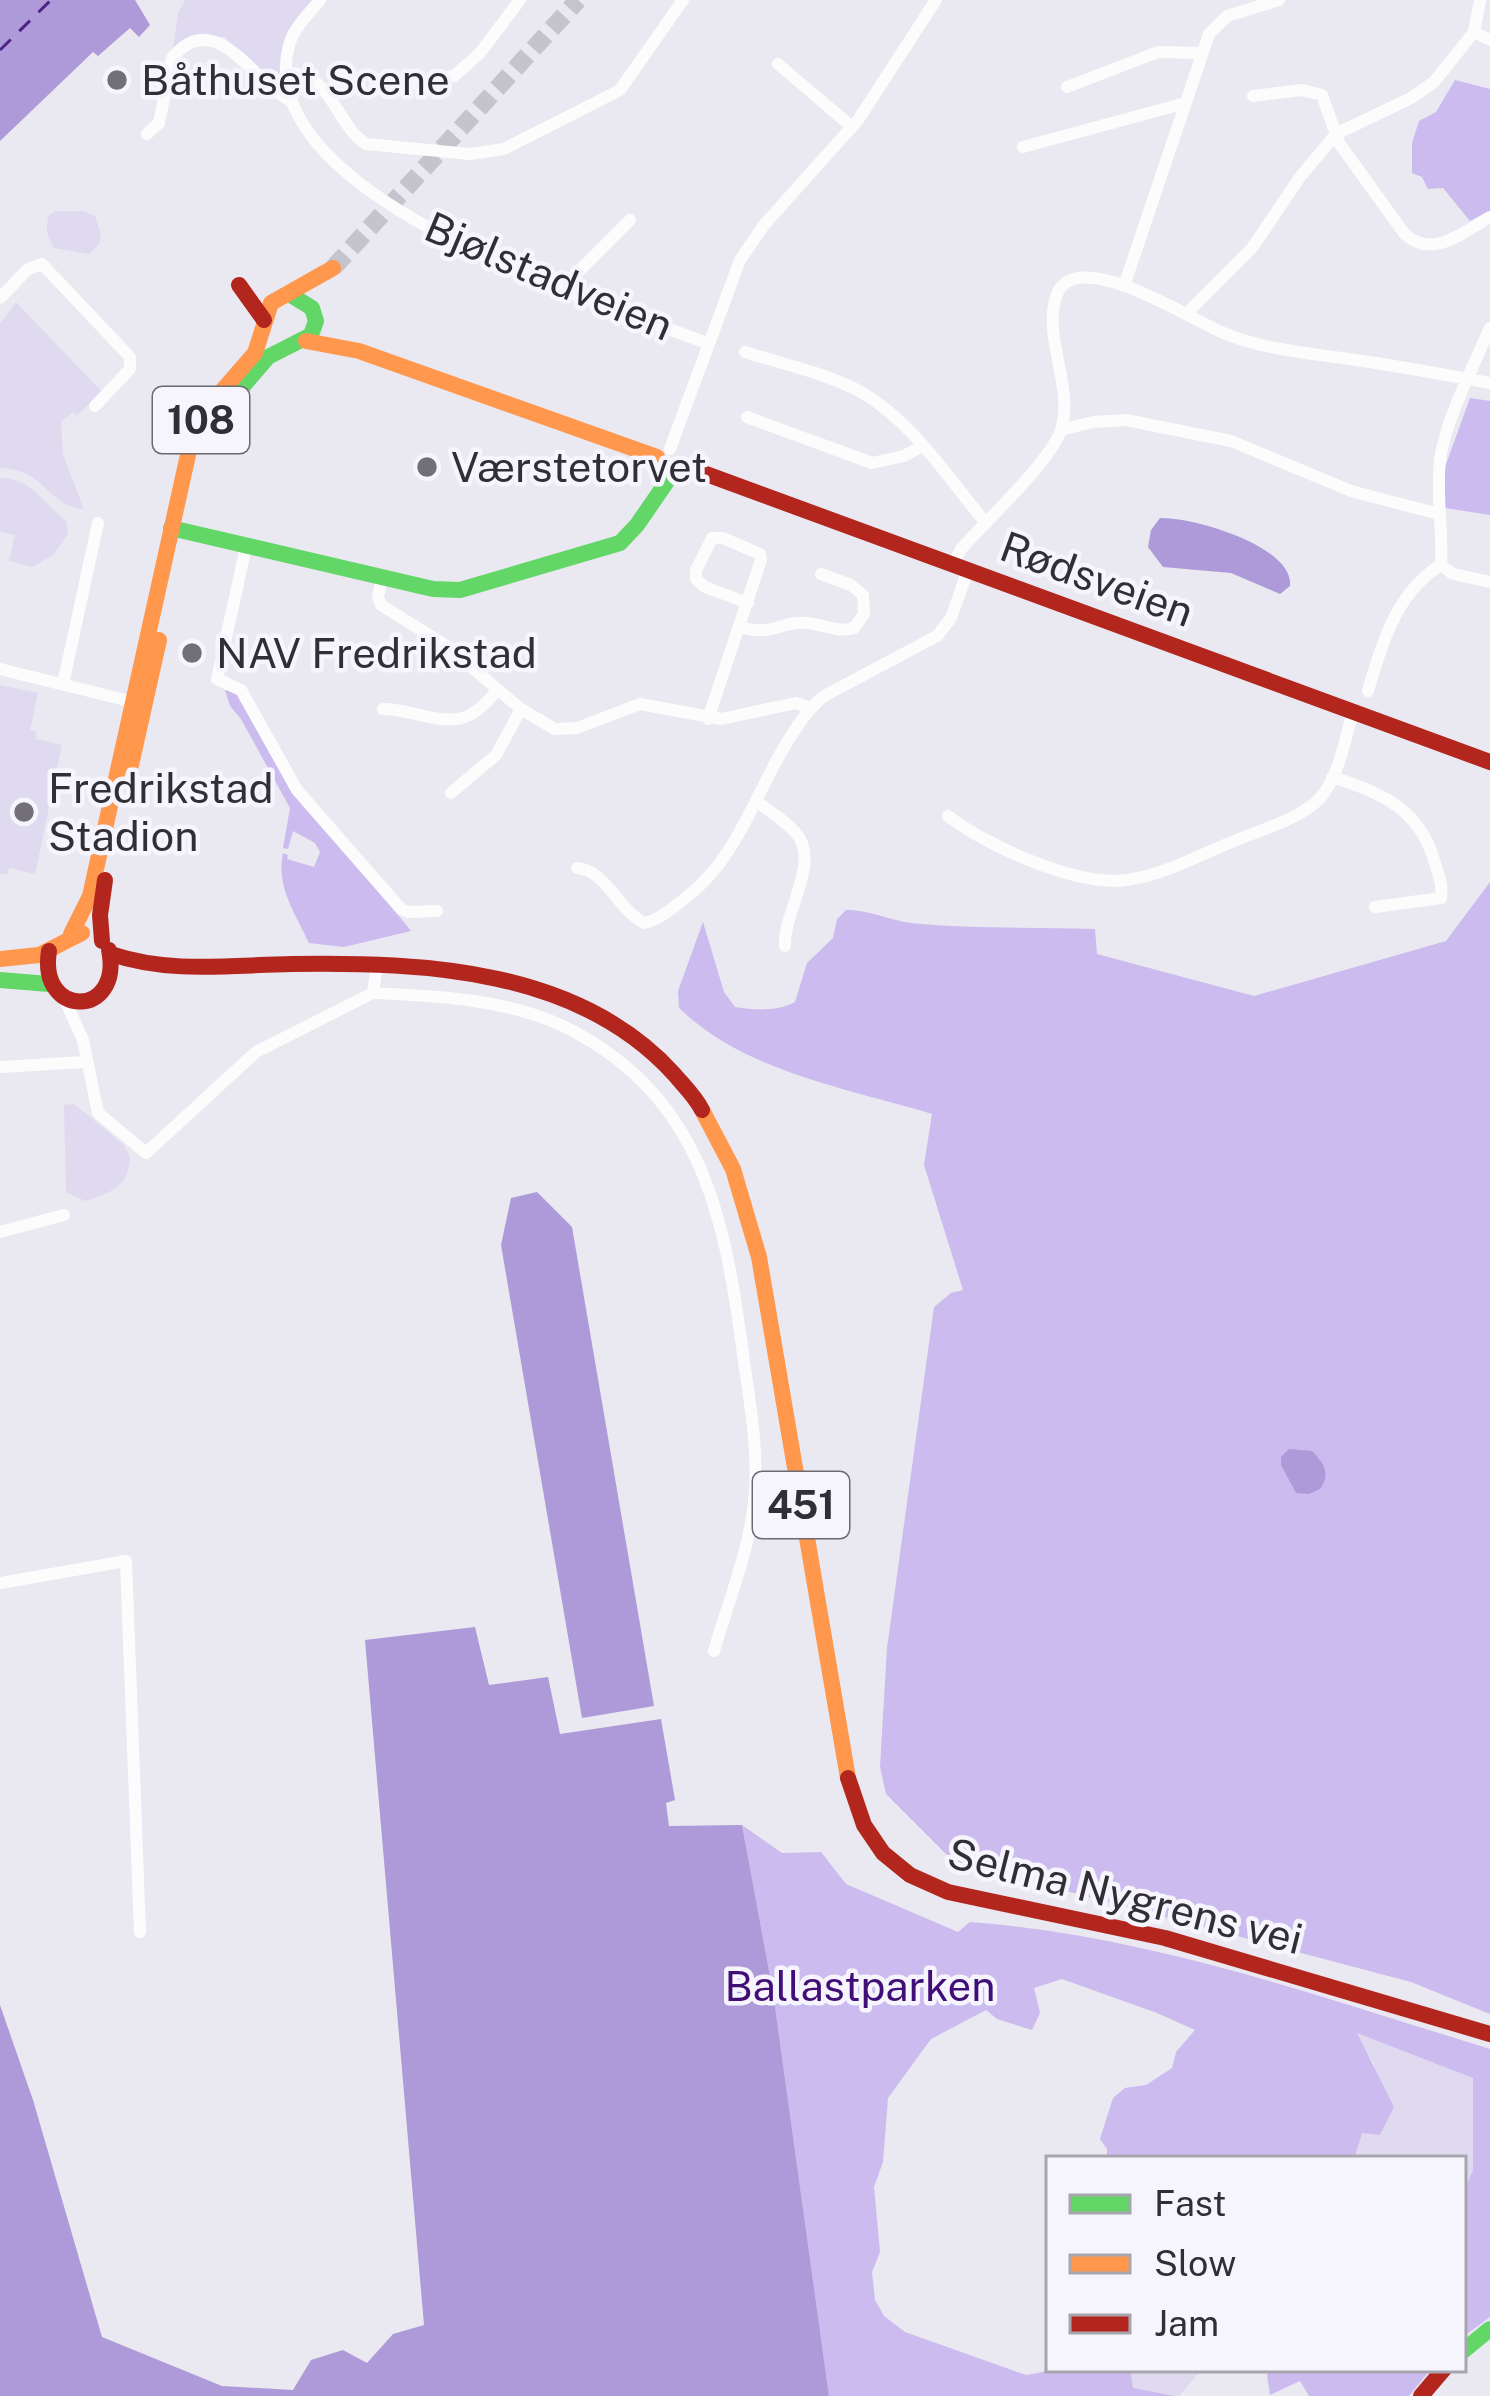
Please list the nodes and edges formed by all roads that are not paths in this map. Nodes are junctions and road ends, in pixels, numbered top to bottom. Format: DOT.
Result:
graph roads {
  1 [pos="320,0"];
  2 [pos="520,0"];
  3 [pos="683,0"];
  4 [pos="937,0"];
  5 [pos="1279,0"];
  6 [pos="1478,0"];
  7 [pos="1490,2"];
  8 [pos="1474,32"];
  9 [pos="1490,40"];
  10 [pos="1201,52"];
  11 [pos="778,64"];
  12 [pos="287,73"];
  13 [pos="415,83"];
  14 [pos="1066,87"];
  15 [pos="1253,96"];
  16 [pos="291,100"];
  17 [pos="1182,104"];
  18 [pos="852,127"];
  19 [pos="147,134"];
  20 [pos="1336,134"];
  21 [pos="1023,147"];
  22 [pos="1490,218"];
  23 [pos="630,220"];
  24 [pos="1124,286"];
  25 [pos="569,291"];
  26 [pos="282,297"];
  27 [pos="0,298"];
  28 [pos="1186,314"];
  29 [pos="315,316"];
  30 [pos="265,324"];
  31 [pos="1490,328"];
  32 [pos="306,341"];
  33 [pos="707,343"];
  34 [pos="286,346"];
  35 [pos="358,351"];
  36 [pos="745,352"];
  37 [pos="1466,379"];
  38 [pos="1490,383"];
  39 [pos="95,406"];
  40 [pos="747,417"];
  41 [pos="1061,430"];
  42 [pos="922,446"];
  43 [pos="667,462"];
  44 [pos="1439,514"];
  45 [pos="985,522"];
  46 [pos="98,523"];
  47 [pos="177,530"];
  48 [pos="246,548"];
  49 [pos="1441,565"];
  50 [pos="960,567"];
  51 [pos="821,574"];
  52 [pos="382,577"];
  53 [pos="1490,582"];
  54 [pos="748,603"];
  55 [pos="740,627"];
  56 [pos="0,669"];
  57 [pos="64,684"];
  58 [pos="497,690"];
  59 [pos="1368,691"];
  60 [pos="139,703"];
  61 [pos="811,707"];
  62 [pos="383,709"];
  63 [pos="521,709"];
  64 [pos="1353,712"];
  65 [pos="708,718"];
  66 [pos="1490,762"];
  67 [pos="1332,777"];
  68 [pos="451,793"];
  69 [pos="756,801"];
  70 [pos="948,816"];
  71 [pos="577,868"];
  72 [pos="1375,907"];
  73 [pos="437,911"];
  74 [pos="70,934"];
  75 [pos="785,946"];
  76 [pos="106,947"];
  77 [pos="49,951"];
  78 [pos="0,959"];
  79 [pos="162,966"];
  80 [pos="376,966"];
  81 [pos="0,980"];
  82 [pos="111,982"];
  83 [pos="49,984"];
  84 [pos="374,993"];
  85 [pos="64,999"];
  86 [pos="93,1000"];
  87 [pos="83,1040"];
  88 [pos="85,1062"];
  89 [pos="0,1067"];
  90 [pos="64,1215"];
  91 [pos="0,1232"];
  92 [pos="0,1583"];
  93 [pos="714,1651"];
  94 [pos="140,1932"];
  95 [pos="1490,2034"];
  96 [pos="1490,2329"];
  97 [pos="1466,2349"];
  98 [pos="1441,2372"];
  99 [pos="1421,2396"];
  1 -- 12 [label="street, Bjølstadveien"];
  2 -- 13 [label="street"];
  3 -- 12 [label="street"];
  4 -- 18 [label="street"];
  5 -- 10 [label="street"];
  6 -- 7 [label="street"];
  6 -- 8 [label="street"];
  8 -- 9 [label="street"];
  8 -- 20 [label="street"];
  10 -- 14 [label="street"];
  10 -- 17 [label="street"];
  11 -- 18 [label="street"];
  12 -- 16 [label="street, Bjølstadveien"];
  15 -- 20 [label="street"];
  16 -- 19 [label="street"];
  16 -- 25 [label="street, Bjølstadveien"];
  17 -- 21 [label="street"];
  17 -- 24 [label="street"];
  18 -- 33 [label="street"];
  20 -- 22 [label="street"];
  20 -- 28 [label="street"];
  23 -- 25 [label="street"];
  24 -- 28 [label="street"];
  24 -- 41 [label="street"];
  25 -- 33 [label="street, Bjølstadveien"];
  26 -- 29 [label="main road"];
  26 -- 29 [label="main road"];
  26 -- 30 [label="main road, 108"];
  26 -- 30 [label="main road"];
  27 -- 39 [label="street"];
  28 -- 37 [label="street"];
  29 -- 32 [label="main road"];
  29 -- 35 [label="main road"];
  30 -- 34 [label="main road, 108"];
  30 -- 47 [label="main road, 108"];
  31 -- 37 [label="street"];
  32 -- 34 [label="main road, 108"];
  32 -- 35 [label="main road"];
  33 -- 43 [label="street"];
  34 -- 47 [label="main road, 108"];
  35 -- 43 [label="main road, Rødsveien"];
  36 -- 42 [label="street"];
  37 -- 38 [label="street"];
  37 -- 44 [label="street"];
  40 -- 42 [label="street"];
  41 -- 44 [label="street"];
  41 -- 45 [label="street"];
  42 -- 45 [label="street"];
  43 -- 50 [label="main road, Rødsveien"];
  43 -- 52 [label="main road"];
  44 -- 49 [label="street"];
  45 -- 50 [label="street"];
  46 -- 57 [label="street"];
  47 -- 48 [label="main road"];
  47 -- 60 [label="main road, 108"];
  48 -- 52 [label="main road"];
  48 -- 73 [label="street"];
  49 -- 53 [label="street"];
  49 -- 59 [label="street"];
  50 -- 61 [label="street"];
  50 -- 64 [label="main road, Rødsveien"];
  51 -- 55 [label="street"];
  52 -- 58 [label="street"];
  54 -- 54 [label="street"];
  54 -- 55 [label="street"];
  55 -- 65 [label="street"];
  56 -- 57 [label="street"];
  57 -- 60 [label="street"];
  58 -- 62 [label="street"];
  58 -- 63 [label="street"];
  60 -- 74 [label="main road, 108"];
  60 -- 76 [label="main road, 108"];
  61 -- 65 [label="street"];
  61 -- 69 [label="street"];
  63 -- 65 [label="street"];
  63 -- 68 [label="street"];
  64 -- 66 [label="main road, Rødsveien"];
  64 -- 67 [label="street"];
  67 -- 70 [label="street"];
  67 -- 72 [label="street"];
  69 -- 71 [label="street"];
  69 -- 75 [label="street"];
  74 -- 76 [label="main road"];
  74 -- 77 [label="main road, 108"];
  76 -- 79 [label="main road, Selma Nygrens vei / 451"];
  76 -- 82 [label="main road, 108"];
  77 -- 78 [label="main road, 108"];
  77 -- 83 [label="main road"];
  79 -- 80 [label="main road, Selma Nygrens vei / 451"];
  79 -- 82 [label="main road, Selma Nygrens vei / 451"];
  80 -- 84 [label="street"];
  80 -- 95 [label="main road, Selma Nygrens vei / 451"];
  81 -- 83 [label="main road"];
  82 -- 86 [label="main road"];
  83 -- 85 [label="main road"];
  84 -- 88 [label="street"];
  84 -- 93 [label="street"];
  85 -- 86 [label="main road"];
  85 -- 87 [label="street"];
  86 -- 87 [label="street"];
  87 -- 88 [label="street"];
  88 -- 89 [label="street"];
  90 -- 91 [label="street"];
  92 -- 94 [label="street"];
  96 -- 97 [label="main road"];
  98 -- 99 [label="main road"];
}
